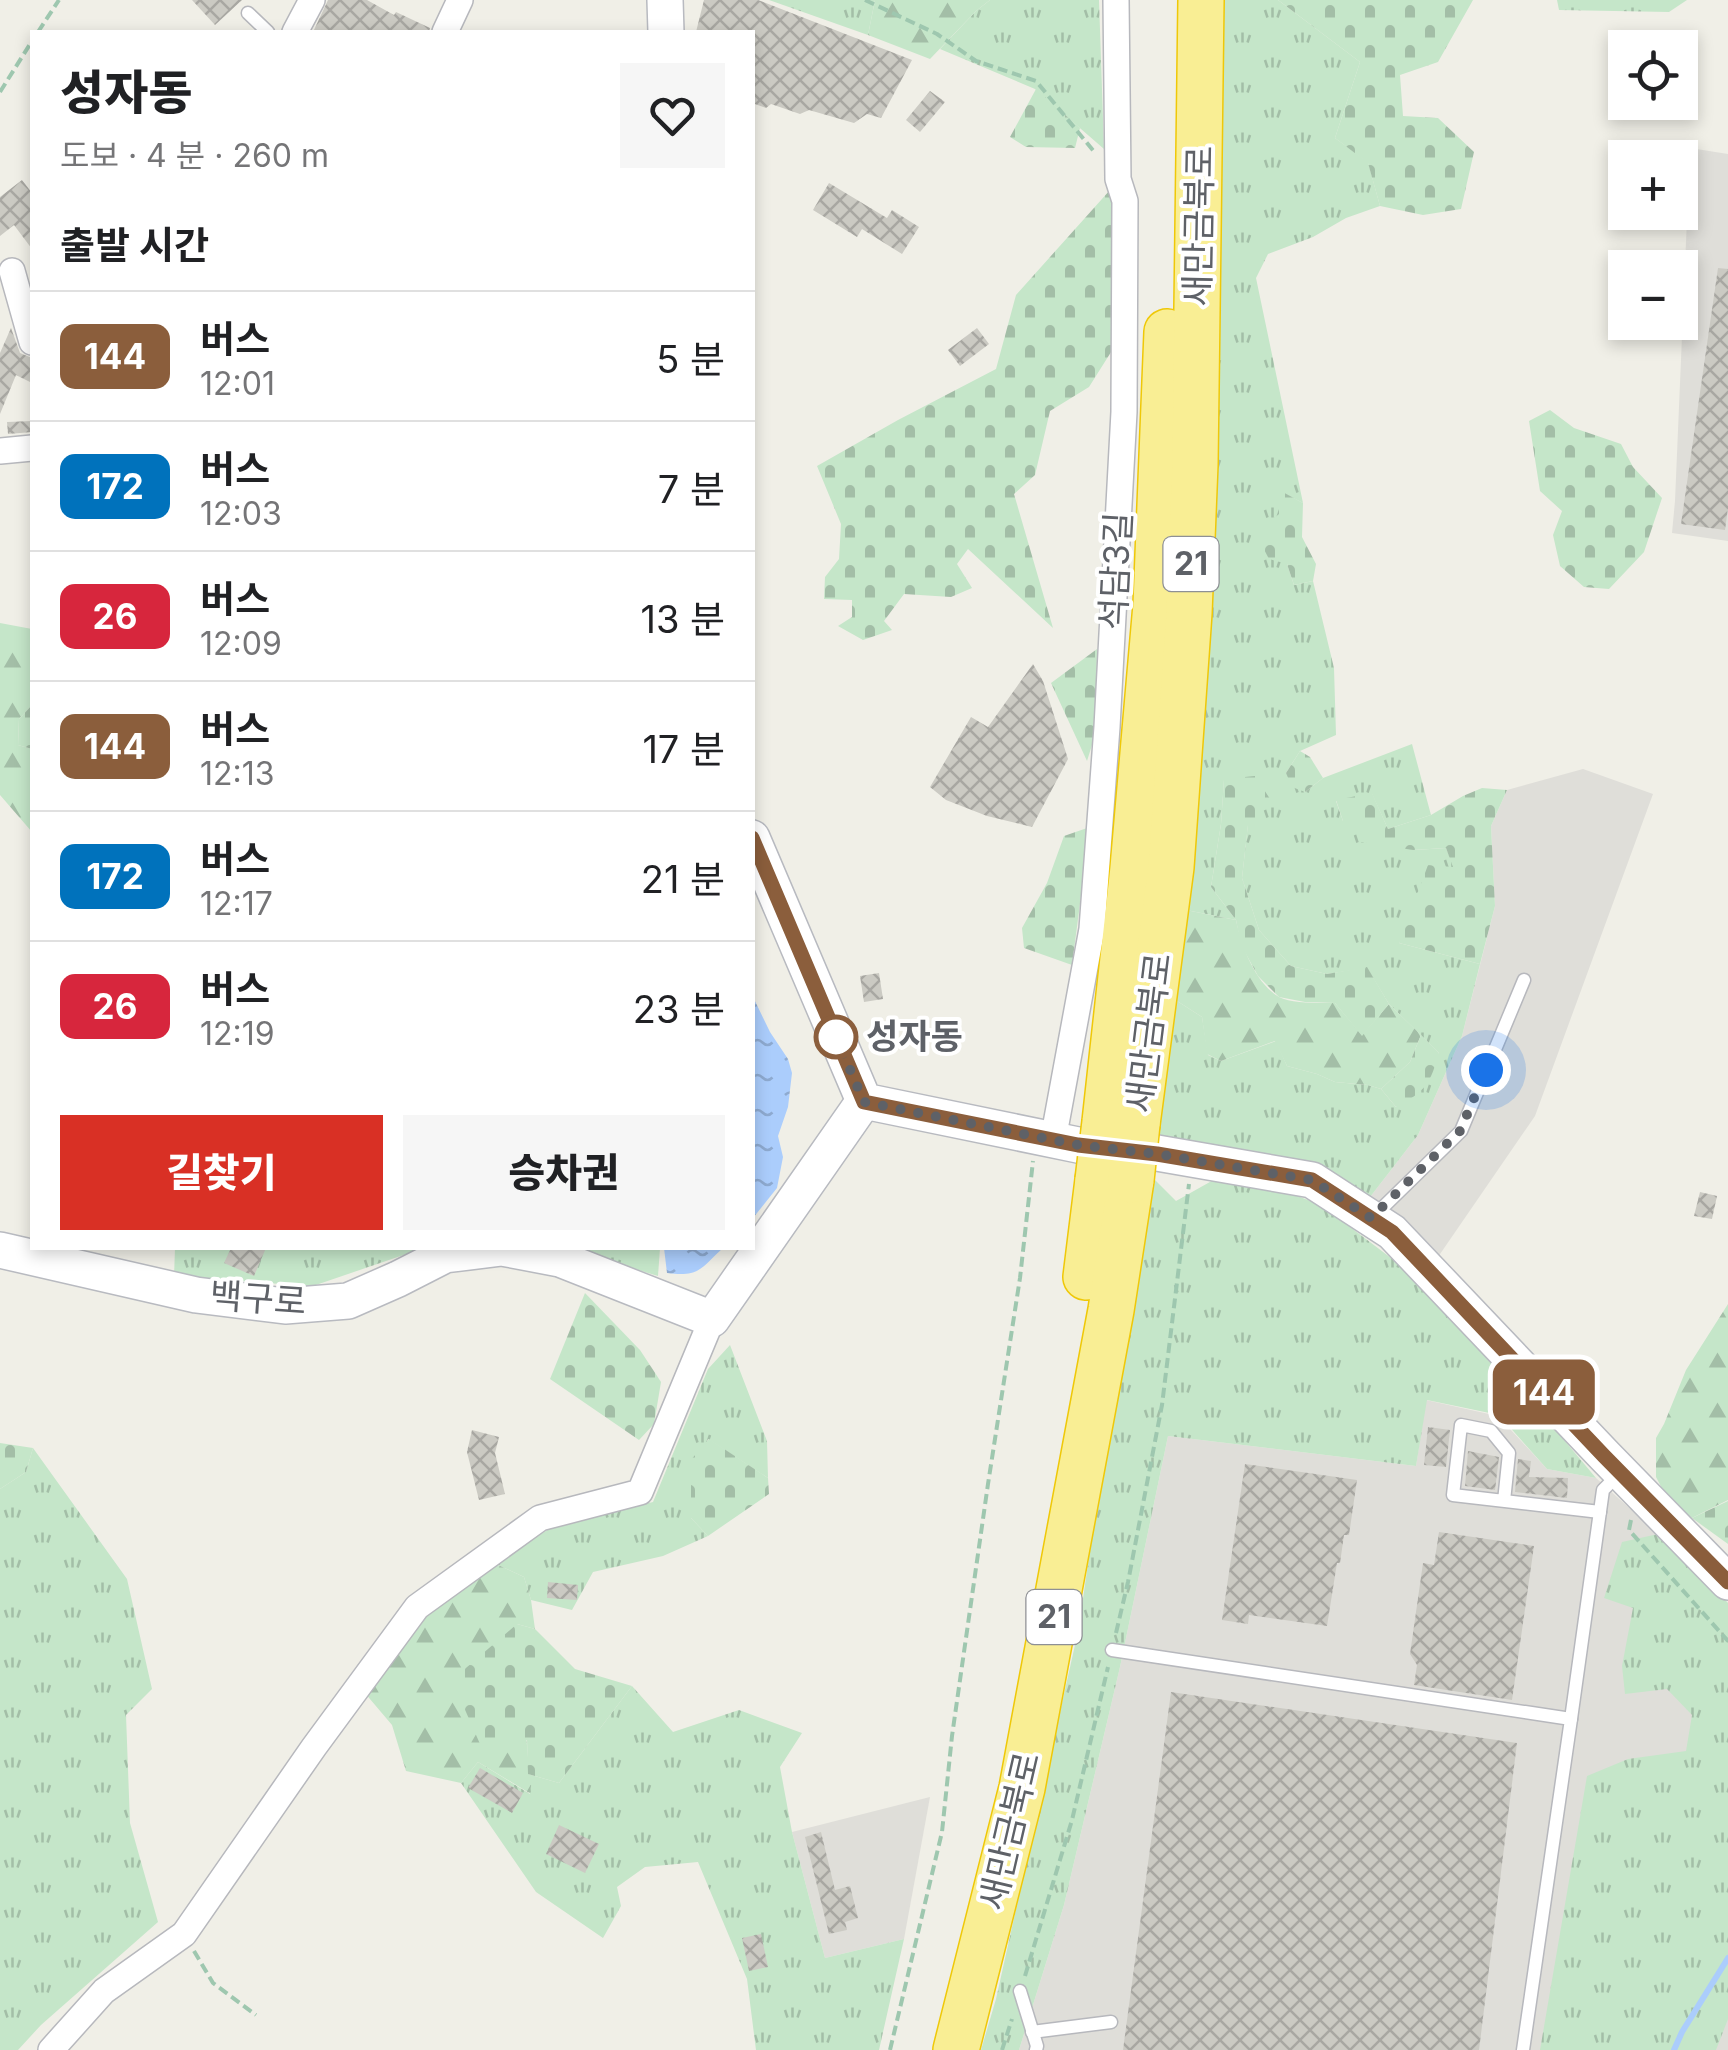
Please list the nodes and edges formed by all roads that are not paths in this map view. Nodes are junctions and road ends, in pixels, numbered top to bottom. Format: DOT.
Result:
graph roads {
  1 [pos="312,0"];
  2 [pos="460,0"];
  3 [pos="665,0"];
  4 [pos="1116,0"];
  5 [pos="1170,0"];
  6 [pos="1201,0"];
  7 [pos="248,14"];
  8 [pos="266,30"];
  9 [pos="295,30"];
  10 [pos="447,30"];
  11 [pos="666,30"];
  12 [pos="15,270"];
  13 [pos="30,334"];
  14 [pos="30,448"];
  15 [pos="0,451"];
  16 [pos="755,845"];
  17 [pos="1524,980"];
  18 [pos="864,1102"];
  19 [pos="1121,1123"];
  20 [pos="1044,1138"];
  21 [pos="1114,1180"];
  22 [pos="1371,1218"];
  23 [pos="0,1250"];
  24 [pos="486,1250"];
  25 [pos="513,1250"];
  26 [pos="712,1319"];
  27 [pos="1629,1481"];
  28 [pos="1504,1501"];
  29 [pos="1600,1512"];
  30 [pos="1728,1582"];
  31 [pos="1112,1650"];
  32 [pos="1571,1719"];
  33 [pos="1020,1991"];
  34 [pos="1111,2022"];
  35 [pos="1032,2032"];
  36 [pos="51,2050"];
  37 [pos="926,2050"];
  38 [pos="956,2050"];
  39 [pos="1036,2050"];
  40 [pos="1523,2050"];
  1 -- 9 [label="street"];
  2 -- 10 [label="street"];
  3 -- 11 [label="main road"];
  4 -- 20 [label="street, 석담3길"];
  5 -- 19 [label="highway, 새만금북로 / 21"];
  6 -- 19 [label="highway, 새만금북로 / 21"];
  7 -- 8 [label="lane"];
  12 -- 13 [label="street"];
  14 -- 15 [label="street"];
  16 -- 18 [label="main road"];
  17 -- 22 [label="lane"];
  18 -- 20 [label="main road"];
  18 -- 26 [label="main road"];
  19 -- 21 [label="highway, 새만금북로 / 21, bridge"];
  20 -- 22 [label="main road"];
  21 -- 37 [label="highway, 새만금북로 / 21"];
  21 -- 38 [label="highway, 새만금북로 / 21"];
  22 -- 27 [label="main road"];
  23 -- 24 [label="main road, 백구로"];
  25 -- 26 [label="main road, 백구로"];
  26 -- 36 [label="street"];
  27 -- 29 [label="lane"];
  27 -- 30 [label="main road"];
  28 -- 28 [label="lane"];
  28 -- 29 [label="lane"];
  29 -- 32 [label="lane"];
  31 -- 32 [label="lane"];
  32 -- 40 [label="lane"];
  33 -- 35 [label="lane"];
  34 -- 35 [label="lane"];
  35 -- 39 [label="lane"];
}
